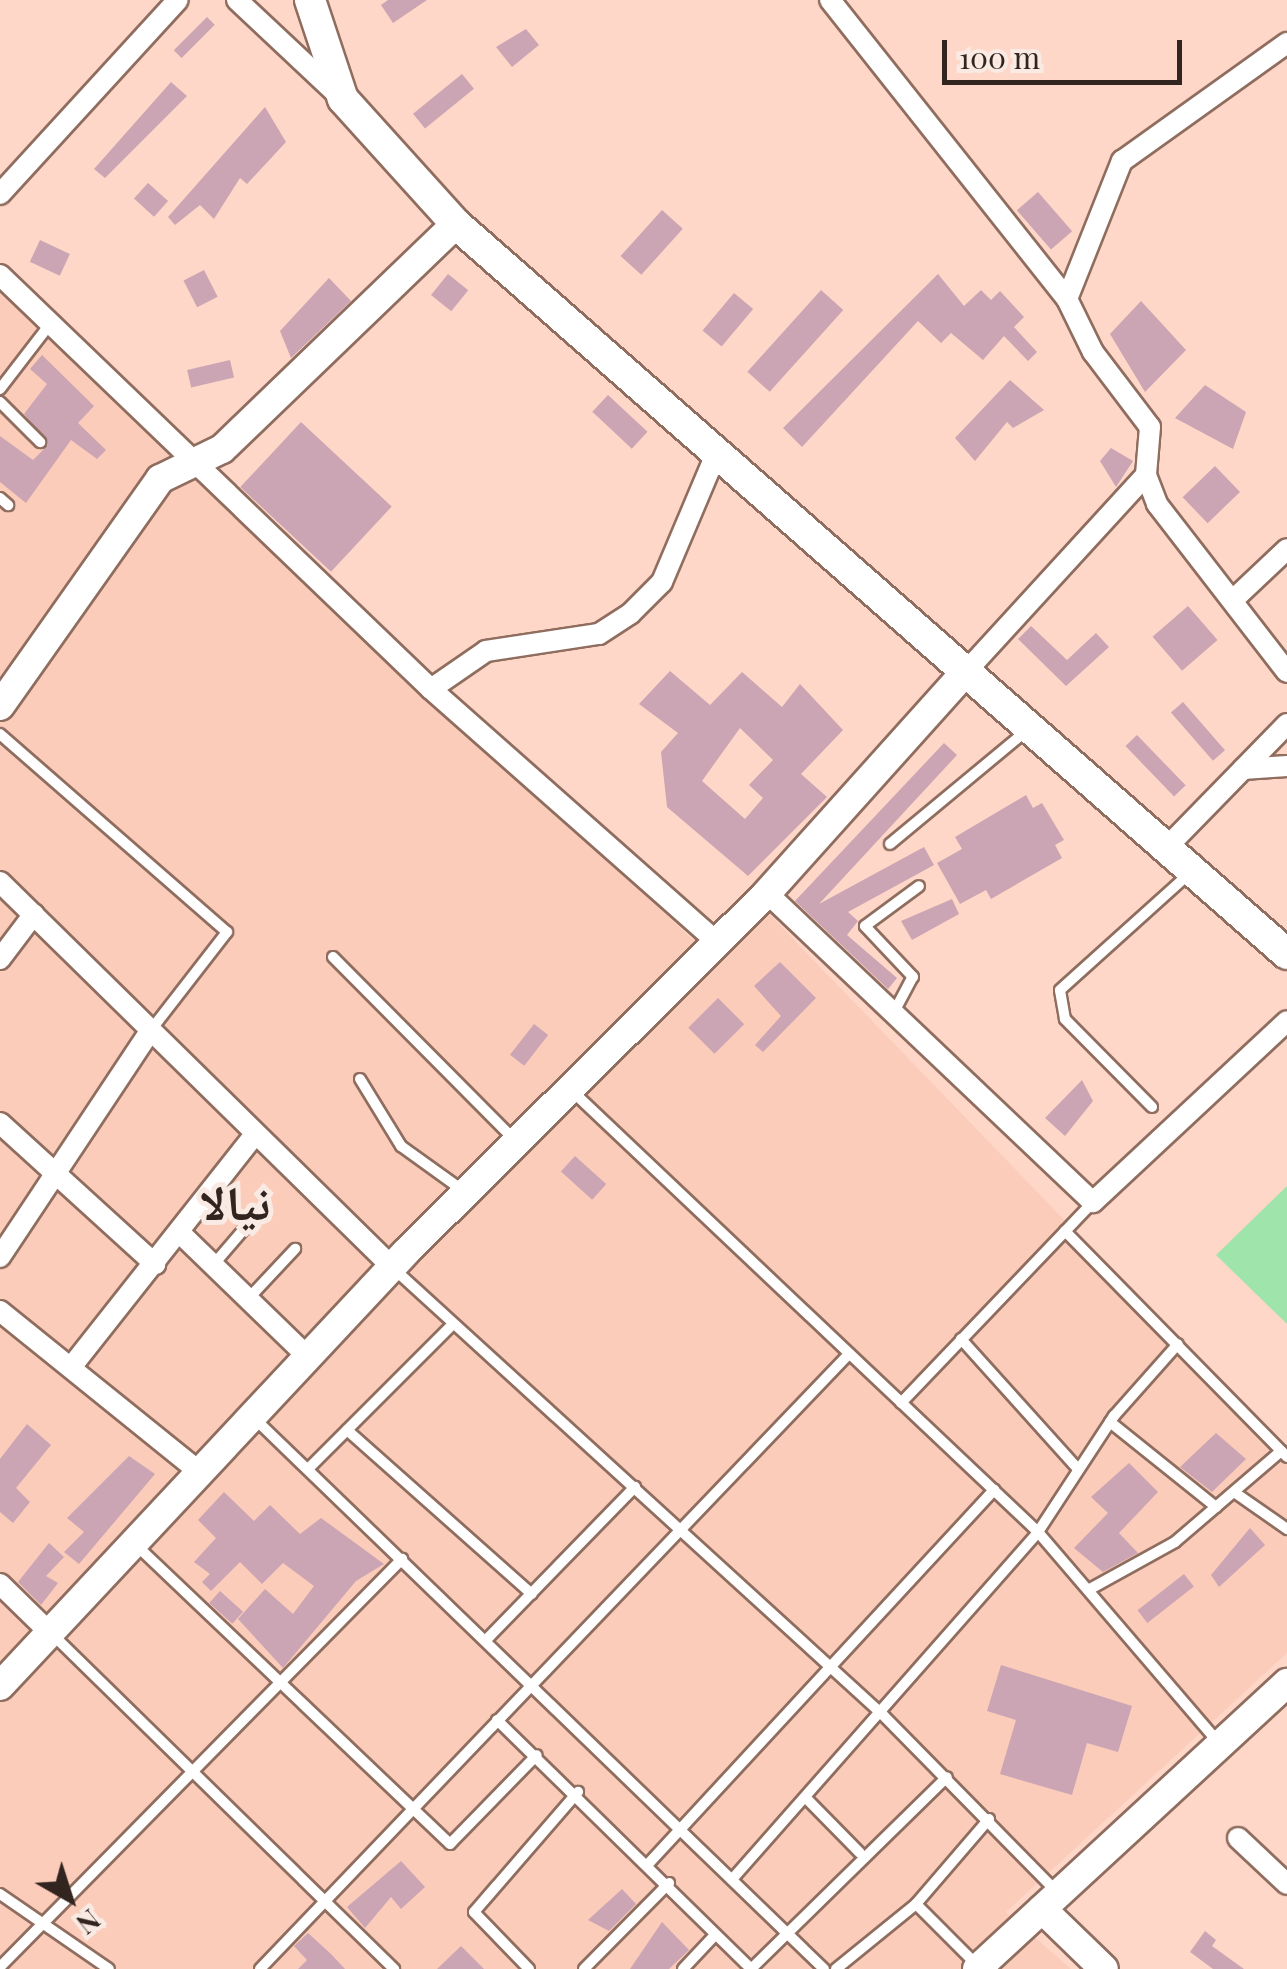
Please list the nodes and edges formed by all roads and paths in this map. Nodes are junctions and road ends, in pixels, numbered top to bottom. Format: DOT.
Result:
graph roads {
  1 [pos="178,0"];
  2 [pos="237,0"];
  3 [pos="310,0"];
  4 [pos="830,0"];
  5 [pos="1287,43"];
  6 [pos="343,100"];
  7 [pos="0,194"];
  8 [pos="456,224"];
  9 [pos="0,275"];
  10 [pos="1067,299"];
  11 [pos="50,324"];
  12 [pos="0,389"];
  13 [pos="0,402"];
  14 [pos="40,442"];
  15 [pos="716,454"];
  16 [pos="194,464"];
  17 [pos="1146,475"];
  18 [pos="1287,550"];
  19 [pos="1234,600"];
  20 [pos="969,668"];
  21 [pos="1287,672"];
  22 [pos="432,689"];
  23 [pos="0,706"];
  24 [pos="1034,724"];
  25 [pos="1287,724"];
  26 [pos="0,734"];
  27 [pos="1287,766"];
  28 [pos="1243,769"];
  29 [pos="890,844"];
  30 [pos="1169,845"];
  31 [pos="1194,869"];
  32 [pos="0,882"];
  33 [pos="918,886"];
  34 [pos="767,893"];
  35 [pos="34,914"];
  36 [pos="717,942"];
  37 [pos="1287,954"];
  38 [pos="334,957"];
  39 [pos="0,959"];
  40 [pos="893,1013"];
  41 [pos="1287,1021"];
  42 [pos="151,1030"];
  43 [pos="360,1080"];
  44 [pos="569,1088"];
  45 [pos="1152,1107"];
  46 [pos="0,1123"];
  47 [pos="254,1137"];
  48 [pos="517,1142"];
  49 [pos="55,1176"];
  50 [pos="465,1192"];
  51 [pos="1093,1202"];
  52 [pos="250,1220"];
  53 [pos="1065,1231"];
  54 [pos="179,1232"];
  55 [pos="295,1250"];
  56 [pos="0,1257"];
  57 [pos="155,1264"];
  58 [pos="214,1264"];
  59 [pos="392,1267"];
  60 [pos="248,1299"];
  61 [pos="0,1312"];
  62 [pos="453,1324"];
  63 [pos="962,1339"];
  64 [pos="1178,1344"];
  65 [pos="849,1354"];
  66 [pos="307,1356"];
  67 [pos="72,1366"];
  68 [pos="901,1404"];
  69 [pos="250,1414"];
  70 [pos="1110,1422"];
  71 [pos="347,1430"];
  72 [pos="1284,1454"];
  73 [pos="308,1469"];
  74 [pos="1078,1470"];
  75 [pos="198,1471"];
  76 [pos="636,1487"];
  77 [pos="994,1490"];
  78 [pos="1234,1492"];
  79 [pos="1216,1507"];
  80 [pos="682,1526"];
  81 [pos="1287,1528"];
  82 [pos="1038,1532"];
  83 [pos="134,1543"];
  84 [pos="402,1559"];
  85 [pos="0,1584"];
  86 [pos="1090,1589"];
  87 [pos="532,1594"];
  88 [pos="50,1633"];
  89 [pos="488,1638"];
  90 [pos="829,1665"];
  91 [pos="533,1679"];
  92 [pos="282,1682"];
  93 [pos="1287,1683"];
  94 [pos="0,1686"];
  95 [pos="882,1714"];
  96 [pos="497,1720"];
  97 [pos="1220,1745"];
  98 [pos="537,1756"];
  99 [pos="197,1768"];
  100 [pos="947,1777"];
  101 [pos="578,1792"];
  102 [pos="806,1798"];
  103 [pos="415,1812"];
  104 [pos="989,1820"];
  105 [pos="684,1824"];
  106 [pos="1238,1838"];
  107 [pos="860,1853"];
  108 [pos="650,1862"];
  109 [pos="734,1876"];
  110 [pos="669,1882"];
  111 [pos="1287,1884"];
  112 [pos="0,1894"];
  113 [pos="1051,1901"];
  114 [pos="324,1902"];
  115 [pos="916,1904"];
  116 [pos="46,1921"];
  117 [pos="787,1930"];
  118 [pos="715,1935"];
  119 [pos="0,1968"];
  120 [pos="978,1968"];
  121 [pos="109,1969"];
  122 [pos="260,1969"];
  123 [pos="394,1969"];
  124 [pos="529,1969"];
  125 [pos="584,1969"];
  126 [pos="683,1969"];
  127 [pos="751,1969"];
  128 [pos="824,1969"];
  129 [pos="836,1969"];
  130 [pos="1104,1969"];
  1 -- 7 [label="street"];
  2 -- 6 [label="street"];
  3 -- 6 [label="main road"];
  4 -- 10 [label="street"];
  5 -- 10 [label="street"];
  6 -- 8 [label="main road"];
  8 -- 15 [label="main road"];
  8 -- 16 [label="main road"];
  9 -- 11 [label="street"];
  10 -- 17 [label="street"];
  11 -- 12 [label="lane"];
  11 -- 16 [label="street"];
  13 -- 14 [label="lane"];
  15 -- 20 [label="main road"];
  15 -- 22 [label="street"];
  16 -- 22 [label="street"];
  16 -- 23 [label="main road"];
  17 -- 19 [label="street"];
  17 -- 20 [label="street"];
  18 -- 19 [label="street"];
  19 -- 21 [label="street"];
  20 -- 24 [label="main road"];
  20 -- 34 [label="main road"];
  22 -- 36 [label="street"];
  24 -- 29 [label="lane"];
  24 -- 30 [label="main road"];
  25 -- 28 [label="street"];
  26 -- 42 [label="lane"];
  27 -- 28 [label="street"];
  28 -- 30 [label="street"];
  30 -- 31 [label="main road"];
  31 -- 37 [label="main road"];
  31 -- 45 [label="lane"];
  32 -- 35 [label="street"];
  33 -- 40 [label="lane"];
  34 -- 36 [label="main road"];
  34 -- 40 [label="street"];
  35 -- 39 [label="street"];
  35 -- 42 [label="street"];
  36 -- 44 [label="main road"];
  38 -- 48 [label="lane"];
  40 -- 51 [label="street"];
  41 -- 51 [label="street"];
  42 -- 47 [label="street"];
  42 -- 49 [label="street"];
  43 -- 50 [label="lane"];
  44 -- 48 [label="main road"];
  44 -- 65 [label="lane"];
  46 -- 49 [label="street"];
  47 -- 54 [label="street"];
  47 -- 59 [label="street"];
  48 -- 50 [label="main road"];
  49 -- 56 [label="street"];
  49 -- 57 [label="street"];
  50 -- 59 [label="main road"];
  51 -- 53 [label="lane"];
  52 -- 58 [label="lane"];
  53 -- 63 [label="lane"];
  53 -- 64 [label="lane"];
  54 -- 57 [label="street"];
  54 -- 58 [label="street"];
  55 -- 60 [label="lane"];
  57 -- 67 [label="street"];
  58 -- 60 [label="street"];
  59 -- 62 [label="lane"];
  59 -- 66 [label="main road"];
  60 -- 66 [label="street"];
  61 -- 67 [label="street"];
  62 -- 71 [label="lane"];
  62 -- 76 [label="lane"];
  63 -- 68 [label="lane"];
  63 -- 74 [label="lane"];
  64 -- 70 [label="lane"];
  64 -- 72 [label="lane"];
  65 -- 68 [label="lane"];
  65 -- 80 [label="lane"];
  66 -- 69 [label="main road"];
  67 -- 75 [label="street"];
  68 -- 77 [label="lane"];
  69 -- 73 [label="lane"];
  69 -- 75 [label="main road"];
  70 -- 74 [label="lane"];
  70 -- 79 [label="lane"];
  71 -- 73 [label="lane"];
  71 -- 87 [label="lane"];
  72 -- 78 [label="lane"];
  73 -- 84 [label="lane"];
  74 -- 82 [label="lane"];
  75 -- 83 [label="main road"];
  76 -- 80 [label="lane"];
  76 -- 87 [label="lane"];
  77 -- 82 [label="lane"];
  77 -- 90 [label="lane"];
  78 -- 79 [label="lane"];
  78 -- 81 [label="lane"];
  79 -- 86 [label="lane"];
  80 -- 90 [label="lane"];
  80 -- 91 [label="lane"];
  82 -- 86 [label="lane"];
  82 -- 95 [label="lane"];
  83 -- 88 [label="main road"];
  83 -- 92 [label="lane"];
  84 -- 89 [label="lane"];
  84 -- 92 [label="lane"];
  85 -- 88 [label="street"];
  86 -- 97 [label="lane"];
  87 -- 89 [label="lane"];
  88 -- 94 [label="main road"];
  88 -- 99 [label="lane"];
  89 -- 91 [label="lane"];
  90 -- 95 [label="lane"];
  90 -- 105 [label="lane"];
  91 -- 96 [label="lane"];
  91 -- 105 [label="lane"];
  92 -- 99 [label="lane"];
  92 -- 103 [label="lane"];
  93 -- 97 [label="main road"];
  95 -- 100 [label="lane"];
  95 -- 102 [label="lane"];
  96 -- 98 [label="lane"];
  96 -- 103 [label="lane"];
  97 -- 113 [label="main road"];
  98 -- 101 [label="lane"];
  98 -- 103 [label="lane"];
  99 -- 114 [label="lane"];
  99 -- 116 [label="lane"];
  100 -- 104 [label="lane"];
  100 -- 107 [label="lane"];
  101 -- 108 [label="lane"];
  101 -- 124 [label="lane"];
  102 -- 107 [label="lane"];
  102 -- 109 [label="lane"];
  103 -- 114 [label="lane"];
  104 -- 113 [label="lane"];
  104 -- 115 [label="lane"];
  105 -- 108 [label="lane"];
  105 -- 109 [label="lane"];
  106 -- 111 [label="street"];
  107 -- 117 [label="lane"];
  108 -- 110 [label="lane"];
  109 -- 117 [label="lane"];
  110 -- 118 [label="lane"];
  110 -- 125 [label="lane"];
  112 -- 116 [label="lane"];
  113 -- 120 [label="main road"];
  113 -- 130 [label="main road"];
  114 -- 122 [label="lane"];
  114 -- 123 [label="lane"];
  115 -- 120 [label="lane"];
  115 -- 129 [label="lane"];
  116 -- 119 [label="lane"];
  116 -- 121 [label="lane"];
  117 -- 127 [label="lane"];
  117 -- 128 [label="lane"];
  118 -- 126 [label="lane"];
  118 -- 127 [label="lane"];
}
